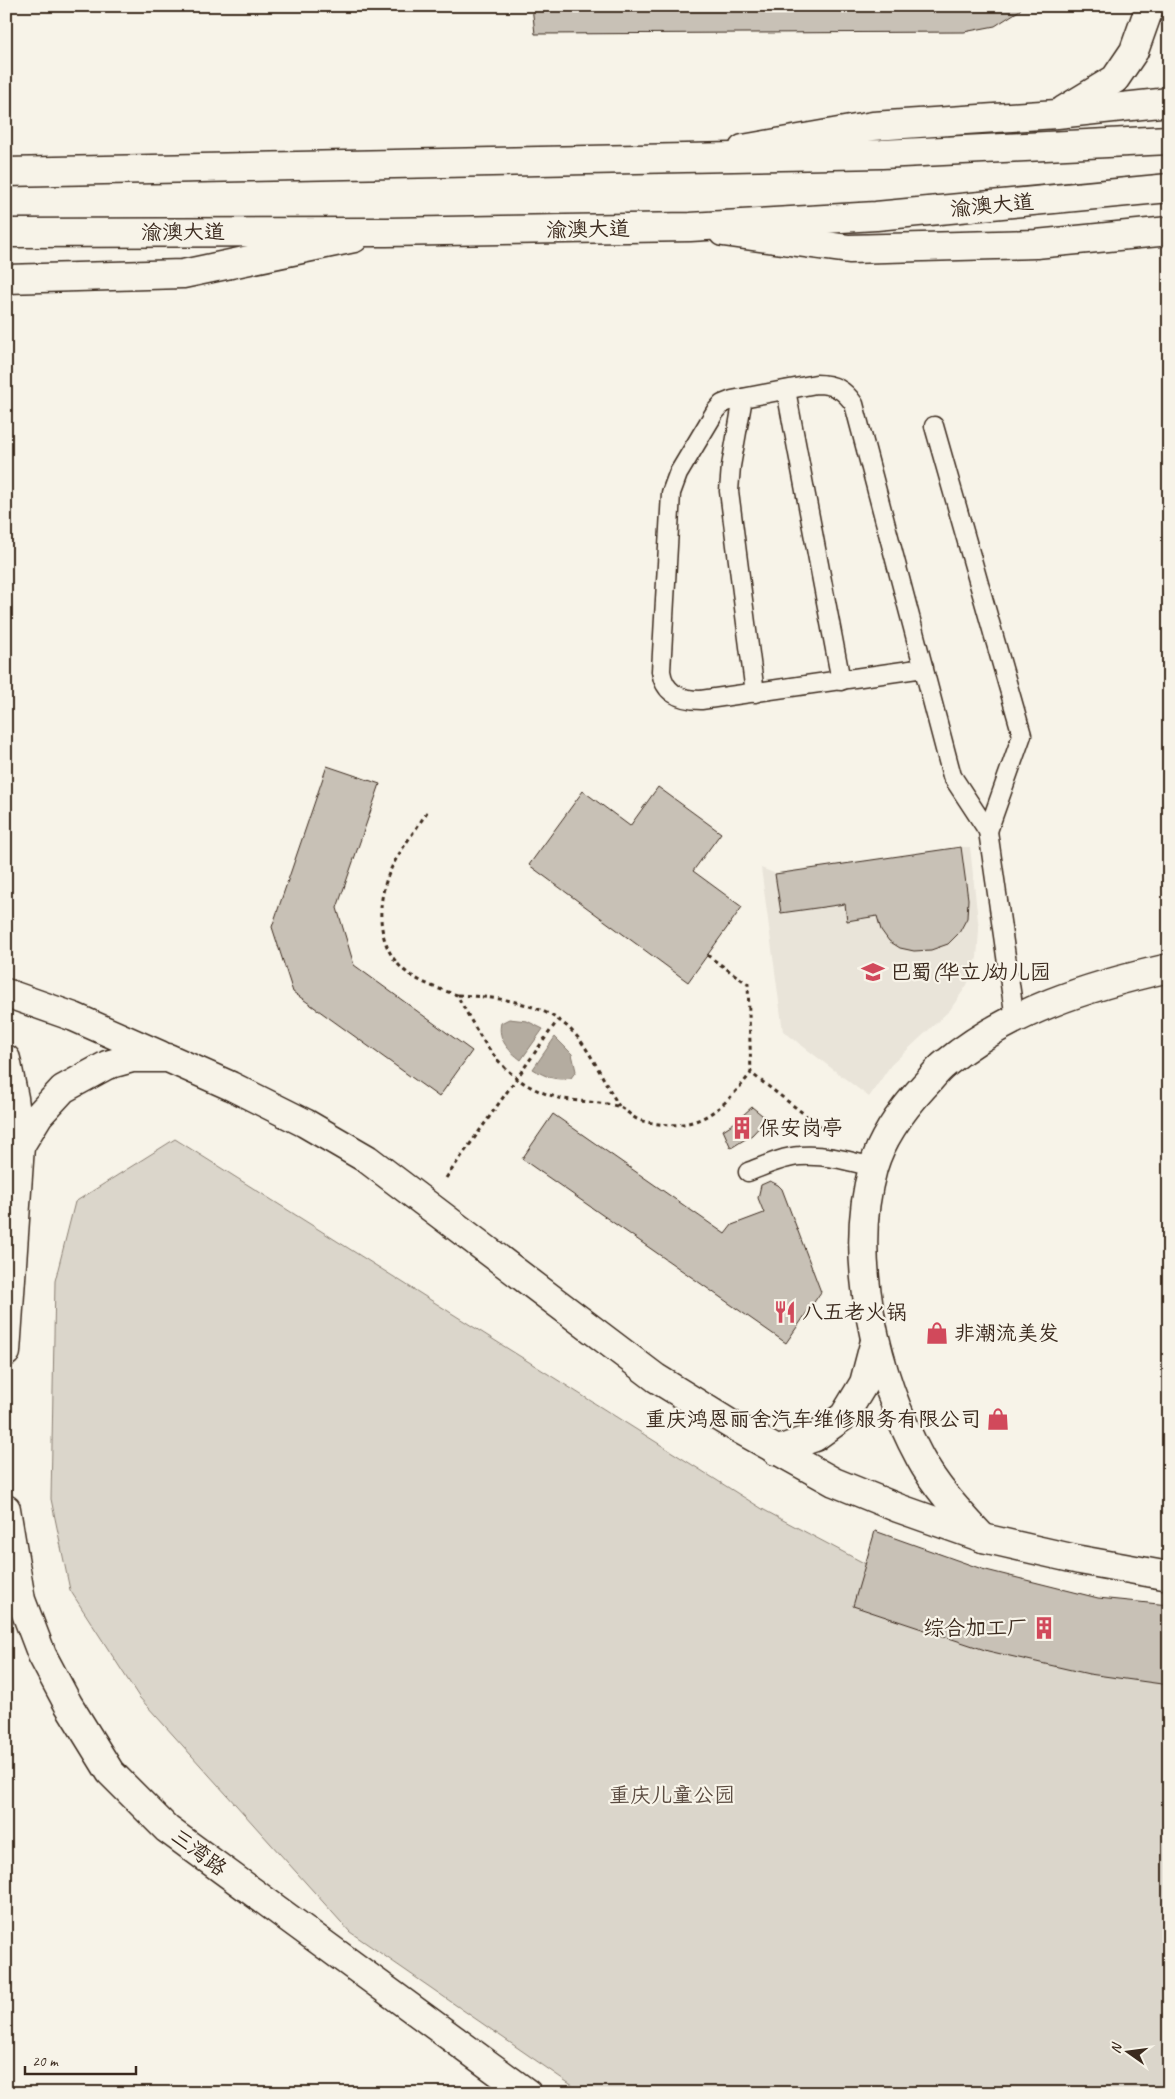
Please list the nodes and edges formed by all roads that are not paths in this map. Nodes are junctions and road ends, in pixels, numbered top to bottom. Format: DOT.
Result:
graph roads {
  1 [pos="1150,6"];
  2 [pos="1169,102"];
  3 [pos="1057,114"];
  4 [pos="1169,140"];
  5 [pos="694,157"];
  6 [pos="6,172"];
  7 [pos="1169,188"];
  8 [pos="690,227"];
  9 [pos="1169,231"];
  10 [pos="6,232"];
  11 [pos="387,232"];
  12 [pos="6,279"];
  13 [pos="786,390"];
  14 [pos="743,398"];
  15 [pos="934,426"];
  16 [pos="924,668"];
  17 [pos="841,681"];
  18 [pos="755,693"];
  19 [pos="988,831"];
  20 [pos="1169,968"];
  21 [pos="6,993"];
  22 [pos="1015,1019"];
  23 [pos="168,1058"];
  24 [pos="6,1059"];
  25 [pos="20,1146"];
  26 [pos="873,1168"];
  27 [pos="748,1172"];
  28 [pos="875,1339"];
  29 [pos="6,1352"];
  30 [pos="776,1451"];
  31 [pos="6,1509"];
  32 [pos="983,1538"];
  33 [pos="1169,1576"];
  34 [pos="527,2093"];
  1 -- 3 [label="street"];
  2 -- 3 [label="street"];
  3 -- 5 [label="street"];
  4 -- 5 [label="street"];
  5 -- 6 [label="street"];
  7 -- 8 [label="street, 渝澳大道"];
  8 -- 9 [label="street"];
  8 -- 11 [label="street, 渝澳大道"];
  10 -- 11 [label="street, 渝澳大道"];
  11 -- 12 [label="street"];
  13 -- 14 [label="lane"];
  13 -- 16 [label="lane"];
  13 -- 17 [label="lane"];
  14 -- 18 [label="lane"];
  14 -- 18 [label="lane"];
  15 -- 19 [label="lane"];
  16 -- 17 [label="lane"];
  16 -- 19 [label="lane"];
  17 -- 18 [label="lane"];
  19 -- 22 [label="lane"];
  20 -- 22 [label="street"];
  21 -- 23 [label="street"];
  22 -- 26 [label="street"];
  23 -- 25 [label="street"];
  23 -- 30 [label="street"];
  24 -- 25 [label="street"];
  25 -- 29 [label="street"];
  26 -- 27 [label="lane"];
  26 -- 28 [label="street"];
  28 -- 30 [label="street"];
  28 -- 32 [label="street"];
  30 -- 32 [label="street"];
  31 -- 34 [label="street, 三湾路"];
  32 -- 33 [label="street"];
}
